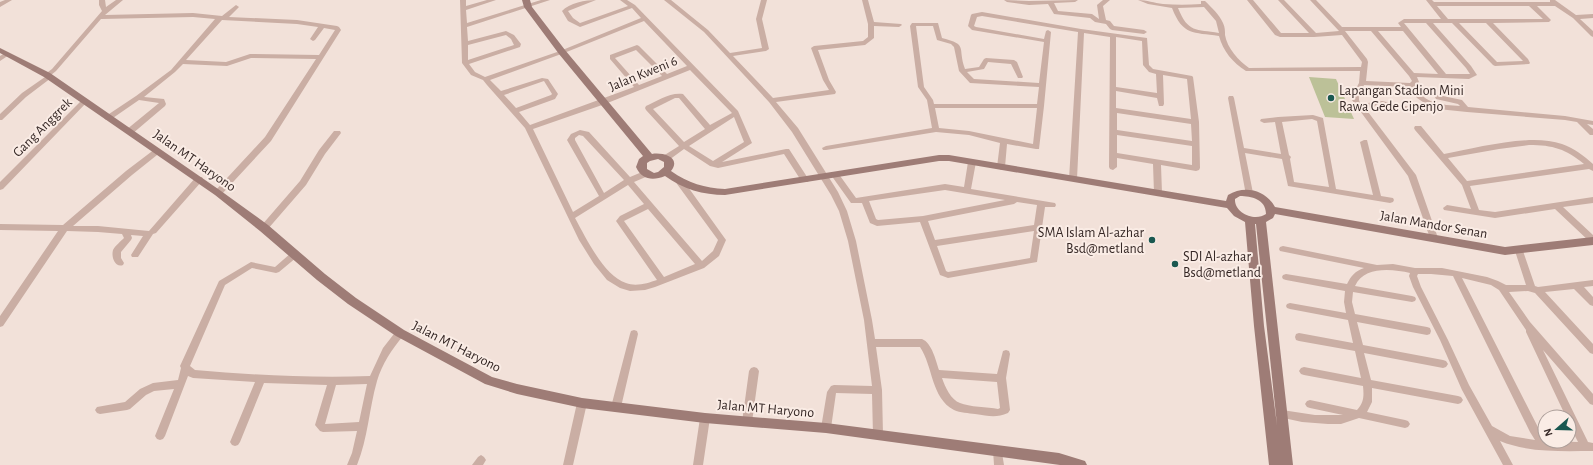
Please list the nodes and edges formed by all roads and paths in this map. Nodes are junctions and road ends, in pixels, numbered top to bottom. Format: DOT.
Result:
graph roads {
  1 [pos="8,0"];
  2 [pos="102,0"];
  3 [pos="120,0"];
  4 [pos="463,0"];
  5 [pos="479,0"];
  6 [pos="547,0"];
  7 [pos="593,0"];
  8 [pos="622,0"];
  9 [pos="667,0"];
  10 [pos="764,0"];
  11 [pos="865,0"];
  12 [pos="1007,0"];
  13 [pos="1075,0"];
  14 [pos="1107,0"];
  15 [pos="1141,0"];
  16 [pos="1250,0"];
  17 [pos="1281,0"];
  18 [pos="1313,0"];
  19 [pos="490,1"];
  20 [pos="1039,1"];
  21 [pos="1050,1"];
  22 [pos="1203,2"];
  23 [pos="1430,2"];
  24 [pos="1554,2"];
  25 [pos="527,3"];
  26 [pos="1531,4"];
  27 [pos="0,5"];
  28 [pos="633,6"];
  29 [pos="1174,6"];
  30 [pos="236,7"];
  31 [pos="463,10"];
  32 [pos="105,11"];
  33 [pos="1593,16"];
  34 [pos="99,17"];
  35 [pos="1575,17"];
  36 [pos="222,18"];
  37 [pos="645,19"];
  38 [pos="1445,20"];
  39 [pos="1454,21"];
  40 [pos="1488,21"];
  41 [pos="1103,22"];
  42 [pos="1429,22"];
  43 [pos="871,24"];
  44 [pos="899,25"];
  45 [pos="322,26"];
  46 [pos="464,26"];
  47 [pos="1405,29"];
  48 [pos="1374,30"];
  49 [pos="1081,31"];
  50 [pos="1342,31"];
  51 [pos="1048,32"];
  52 [pos="1144,32"];
  53 [pos="1113,35"];
  54 [pos="1222,35"];
  55 [pos="1314,35"];
  56 [pos="1593,35"];
  57 [pos="313,39"];
  58 [pos="1047,42"];
  59 [pos="464,44"];
  60 [pos="562,52"];
  61 [pos="2,54"];
  62 [pos="729,55"];
  63 [pos="321,57"];
  64 [pos="183,62"];
  65 [pos="465,63"];
  66 [pos="691,66"];
  67 [pos="1364,69"];
  68 [pos="962,71"];
  69 [pos="1159,72"];
  70 [pos="1412,75"];
  71 [pos="1443,75"];
  72 [pos="48,76"];
  73 [pos="666,77"];
  74 [pos="1020,77"];
  75 [pos="485,79"];
  76 [pos="1362,84"];
  77 [pos="1043,85"];
  78 [pos="1411,85"];
  79 [pos="638,88"];
  80 [pos="1112,88"];
  81 [pos="499,94"];
  82 [pos="1160,96"];
  83 [pos="1438,97"];
  84 [pos="138,98"];
  85 [pos="1231,98"];
  86 [pos="771,100"];
  87 [pos="86,101"];
  88 [pos="603,102"];
  89 [pos="1161,104"];
  90 [pos="932,106"];
  91 [pos="1041,106"];
  92 [pos="1360,106"];
  93 [pos="1438,107"];
  94 [pos="1112,110"];
  95 [pos="1467,110"];
  96 [pos="514,111"];
  97 [pos="736,113"];
  98 [pos="0,118"];
  99 [pos="108,118"];
  100 [pos="1278,119"];
  101 [pos="1195,122"];
  102 [pos="1264,122"];
  103 [pos="1579,122"];
  104 [pos="1593,123"];
  105 [pos="529,128"];
  106 [pos="1418,128"];
  107 [pos="709,129"];
  108 [pos="936,130"];
  109 [pos="129,132"];
  110 [pos="1113,132"];
  111 [pos="337,133"];
  112 [pos="1593,133"];
  113 [pos="1004,141"];
  114 [pos="1364,142"];
  115 [pos="1196,144"];
  116 [pos="684,146"];
  117 [pos="826,148"];
  118 [pos="1241,150"];
  119 [pos="158,151"];
  120 [pos="1113,155"];
  121 [pos="649,157"];
  122 [pos="1287,157"];
  123 [pos="1442,157"];
  124 [pos="666,158"];
  125 [pos="972,162"];
  126 [pos="1156,162"];
  127 [pos="713,164"];
  128 [pos="1001,167"];
  129 [pos="1113,167"];
  130 [pos="1592,167"];
  131 [pos="666,172"];
  132 [pos="645,174"];
  133 [pos="836,175"];
  134 [pos="825,177"];
  135 [pos="199,179"];
  136 [pos="1073,179"];
  137 [pos="805,180"];
  138 [pos="628,181"];
  139 [pos="680,182"];
  140 [pos="1465,184"];
  141 [pos="0,187"];
  142 [pos="967,190"];
  143 [pos="1333,191"];
  144 [pos="1249,192"];
  145 [pos="218,193"];
  146 [pos="1158,193"];
  147 [pos="603,197"];
  148 [pos="1378,198"];
  149 [pos="865,200"];
  150 [pos="1019,200"];
  151 [pos="1390,200"];
  152 [pos="1593,200"];
  153 [pos="1041,204"];
  154 [pos="648,205"];
  155 [pos="1052,205"];
  156 [pos="1230,205"];
  157 [pos="1557,206"];
  158 [pos="1447,208"];
  159 [pos="1271,210"];
  160 [pos="1476,212"];
  161 [pos="572,217"];
  162 [pos="923,220"];
  163 [pos="1256,220"];
  164 [pos="0,227"];
  165 [pos="1038,227"];
  166 [pos="264,228"];
  167 [pos="64,229"];
  168 [pos="153,230"];
  169 [pos="126,231"];
  170 [pos="1434,238"];
  171 [pos="1593,240"];
  172 [pos="932,244"];
  173 [pos="1283,249"];
  174 [pos="1519,250"];
  175 [pos="135,255"];
  176 [pos="294,255"];
  177 [pos="120,263"];
  178 [pos="700,266"];
  179 [pos="1376,267"];
  180 [pos="1415,271"];
  181 [pos="1456,274"];
  182 [pos="1286,277"];
  183 [pos="662,281"];
  184 [pos="1593,283"];
  185 [pos="1576,285"];
  186 [pos="1349,288"];
  187 [pos="1502,288"];
  188 [pos="1534,288"];
  189 [pos="1257,299"];
  190 [pos="1412,299"];
  191 [pos="1268,302"];
  192 [pos="1593,302"];
  193 [pos="1290,306"];
  194 [pos="1352,317"];
  195 [pos="0,323"];
  196 [pos="1527,325"];
  197 [pos="1427,331"];
  198 [pos="400,333"];
  199 [pos="634,334"];
  200 [pos="1299,337"];
  201 [pos="871,343"];
  202 [pos="1358,348"];
  203 [pos="1593,350"];
  204 [pos="1006,354"];
  205 [pos="1442,364"];
  206 [pos="186,368"];
  207 [pos="754,371"];
  208 [pos="1304,371"];
  209 [pos="935,374"];
  210 [pos="1001,378"];
  211 [pos="261,379"];
  212 [pos="373,380"];
  213 [pos="332,382"];
  214 [pos="1367,383"];
  215 [pos="181,384"];
  216 [pos="877,390"];
  217 [pos="1458,400"];
  218 [pos="1593,401"];
  219 [pos="582,403"];
  220 [pos="1310,404"];
  221 [pos="616,407"];
  222 [pos="100,410"];
  223 [pos="1282,414"];
  224 [pos="1359,414"];
  225 [pos="705,418"];
  226 [pos="747,422"];
  227 [pos="1405,424"];
  228 [pos="363,426"];
  229 [pos="1487,426"];
  230 [pos="826,428"];
  231 [pos="878,435"];
  232 [pos="1537,435"];
  233 [pos="160,436"];
  234 [pos="235,442"];
  235 [pos="1537,445"];
  236 [pos="1577,447"];
  237 [pos="1589,447"];
  238 [pos="998,450"];
  239 [pos="1058,462"];
  240 [pos="352,465"];
  241 [pos="568,465"];
  242 [pos="698,465"];
  243 [pos="999,465"];
  244 [pos="1081,465"];
  245 [pos="1275,465"];
  246 [pos="1287,465"];
  247 [pos="1508,465"];
  1 -- 27 [label="street"];
  2 -- 32 [label="street"];
  3 -- 32 [label="street"];
  4 -- 31 [label="street"];
  5 -- 19 [label="street"];
  6 -- 25 [label="street"];
  7 -- 28 [label="street"];
  8 -- 28 [label="street"];
  9 -- 62 [label="street"];
  10 -- 62 [label="street"];
  11 -- 43 [label="street"];
  12 -- 20 [label="street"];
  13 -- 21 [label="street"];
  14 -- 41 [label="street"];
  15 -- 29 [label="street"];
  16 -- 55 [label="street"];
  17 -- 55 [label="street"];
  18 -- 50 [label="street"];
  19 -- 31 [label="street"];
  20 -- 21 [label="street"];
  21 -- 41 [label="street"];
  22 -- 29 [label="street"];
  22 -- 54 [label="street"];
  23 -- 26 [label="street"];
  23 -- 38 [label="street"];
  24 -- 26 [label="street"];
  24 -- 35 [label="street"];
  25 -- 46 [label="street"];
  25 -- 60 [label="street"];
  26 -- 40 [label="street"];
  28 -- 37 [label="street"];
  29 -- 54 [label="street"];
  30 -- 36 [label="street"];
  31 -- 46 [label="street"];
  32 -- 34 [label="street"];
  33 -- 35 [label="street"];
  34 -- 36 [label="street"];
  34 -- 72 [label="street"];
  35 -- 56 [label="street"];
  36 -- 45 [label="street"];
  36 -- 64 [label="street"];
  37 -- 60 [label="street"];
  37 -- 66 [label="street"];
  38 -- 39 [label="street"];
  38 -- 42 [label="street"];
  39 -- 40 [label="street"];
  39 -- 40 [label="street"];
  41 -- 52 [label="street"];
  42 -- 47 [label="street"];
  42 -- 71 [label="street"];
  43 -- 44 [label="street"];
  43 -- 86 [label="street"];
  45 -- 57 [label="street"];
  45 -- 63 [label="street"];
  46 -- 59 [label="street"];
  47 -- 48 [label="street"];
  47 -- 71 [label="street"];
  48 -- 50 [label="street"];
  48 -- 70 [label="street"];
  49 -- 53 [label="street"];
  49 -- 58 [label="street"];
  49 -- 136 [label="street"];
  50 -- 55 [label="street"];
  50 -- 67 [label="street"];
  51 -- 58 [label="street"];
  53 -- 69 [label="street"];
  53 -- 80 [label="street"];
  54 -- 67 [label="street"];
  58 -- 77 [label="street"];
  59 -- 65 [label="street"];
  59 -- 65 [label="street"];
  60 -- 75 [label="street"];
  60 -- 88 [label="street"];
  61 -- 72 [label="street, Jalan MT Haryono"];
  62 -- 86 [label="street"];
  63 -- 64 [label="street"];
  63 -- 145 [label="street"];
  64 -- 84 [label="street"];
  65 -- 75 [label="street"];
  66 -- 73 [label="street, Jalan Kweni 6"];
  66 -- 97 [label="street"];
  67 -- 76 [label="street"];
  68 -- 74 [label="street"];
  68 -- 77 [label="street"];
  68 -- 90 [label="street"];
  69 -- 82 [label="street"];
  69 -- 101 [label="street"];
  70 -- 71 [label="street"];
  70 -- 78 [label="street"];
  72 -- 87 [label="street, Jalan MT Haryono"];
  72 -- 98 [label="street"];
  73 -- 79 [label="street, Jalan Kweni 6"];
  73 -- 79 [label="street"];
  75 -- 81 [label="street"];
  76 -- 78 [label="street"];
  76 -- 92 [label="street"];
  77 -- 91 [label="street"];
  78 -- 93 [label="street"];
  79 -- 88 [label="street, Jalan Kweni 6"];
  80 -- 82 [label="street"];
  80 -- 94 [label="street"];
  81 -- 96 [label="street"];
  81 -- 96 [label="street"];
  82 -- 89 [label="street"];
  83 -- 95 [label="street"];
  84 -- 99 [label="street"];
  84 -- 109 [label="street"];
  85 -- 118 [label="street"];
  86 -- 134 [label="street"];
  87 -- 99 [label="street, Jalan MT Haryono"];
  87 -- 141 [label="street, Gang Anggrek"];
  88 -- 105 [label="street, Jalan Kweni 6"];
  88 -- 121 [label="street"];
  90 -- 91 [label="street"];
  90 -- 108 [label="street"];
  91 -- 113 [label="street"];
  92 -- 93 [label="street"];
  92 -- 170 [label="street"];
  93 -- 95 [label="street"];
  94 -- 101 [label="street"];
  94 -- 110 [label="street"];
  95 -- 103 [label="street"];
  96 -- 105 [label="street"];
  97 -- 107 [label="street"];
  97 -- 127 [label="street"];
  99 -- 109 [label="street, Jalan MT Haryono"];
  100 -- 102 [label="street"];
  100 -- 122 [label="street"];
  100 -- 143 [label="street"];
  101 -- 115 [label="street"];
  103 -- 104 [label="street"];
  103 -- 112 [label="street"];
  105 -- 161 [label="street"];
  106 -- 123 [label="street"];
  107 -- 116 [label="street"];
  107 -- 116 [label="street"];
  108 -- 113 [label="street"];
  108 -- 117 [label="street"];
  109 -- 119 [label="street, Jalan MT Haryono"];
  110 -- 115 [label="street"];
  110 -- 120 [label="street"];
  111 -- 166 [label="street"];
  113 -- 128 [label="street"];
  114 -- 148 [label="street"];
  115 -- 126 [label="street"];
  116 -- 124 [label="street"];
  116 -- 127 [label="street"];
  118 -- 122 [label="street"];
  118 -- 144 [label="street"];
  119 -- 135 [label="street, Jalan MT Haryono"];
  119 -- 167 [label="street"];
  120 -- 126 [label="street"];
  120 -- 129 [label="street"];
  121 -- 124 [label="street"];
  121 -- 132 [label="street"];
  122 -- 143 [label="street"];
  123 -- 130 [label="street"];
  123 -- 140 [label="street"];
  124 -- 131 [label="street"];
  125 -- 128 [label="street"];
  125 -- 133 [label="street"];
  125 -- 142 [label="street"];
  126 -- 146 [label="street"];
  127 -- 137 [label="street"];
  128 -- 136 [label="street"];
  130 -- 140 [label="street"];
  131 -- 132 [label="street"];
  131 -- 139 [label="street"];
  132 -- 138 [label="street"];
  133 -- 134 [label="street"];
  133 -- 149 [label="street"];
  134 -- 137 [label="street"];
  134 -- 201 [label="street"];
  135 -- 145 [label="street, Jalan MT Haryono"];
  135 -- 168 [label="street"];
  136 -- 146 [label="street"];
  137 -- 139 [label="street"];
  138 -- 147 [label="street"];
  138 -- 147 [label="street"];
  138 -- 154 [label="street"];
  139 -- 178 [label="street"];
  140 -- 160 [label="street"];
  142 -- 149 [label="street"];
  142 -- 150 [label="street"];
  143 -- 148 [label="street"];
  144 -- 156 [label="street"];
  144 -- 159 [label="street"];
  145 -- 166 [label="street, Jalan MT Haryono"];
  146 -- 156 [label="street"];
  147 -- 161 [label="street"];
  148 -- 151 [label="street"];
  149 -- 162 [label="street"];
  150 -- 153 [label="street"];
  150 -- 162 [label="street"];
  152 -- 157 [label="street"];
  153 -- 155 [label="street"];
  153 -- 165 [label="street"];
  154 -- 178 [label="street"];
  154 -- 183 [label="street"];
  156 -- 163 [label="street"];
  157 -- 160 [label="street"];
  157 -- 171 [label="street"];
  158 -- 160 [label="street"];
  159 -- 163 [label="street"];
  159 -- 170 [label="street, Jalan Mandor Senan"];
  161 -- 183 [label="street"];
  162 -- 172 [label="street"];
  163 -- 189 [label="street"];
  163 -- 191 [label="street"];
  164 -- 167 [label="street"];
  165 -- 172 [label="street"];
  165 -- 172 [label="street"];
  166 -- 176 [label="street, Jalan MT Haryono"];
  167 -- 169 [label="street"];
  167 -- 195 [label="street"];
  169 -- 175 [label="street"];
  169 -- 177 [label="street"];
  170 -- 174 [label="street, Jalan Mandor Senan"];
  171 -- 174 [label="street, Jalan Mandor Senan"];
  173 -- 179 [label="street"];
  174 -- 188 [label="street"];
  176 -- 198 [label="street, Jalan MT Haryono"];
  176 -- 206 [label="street"];
  178 -- 183 [label="street"];
  179 -- 180 [label="street"];
  179 -- 186 [label="street"];
  180 -- 181 [label="street"];
  180 -- 229 [label="street"];
  181 -- 187 [label="street"];
  181 -- 232 [label="street"];
  182 -- 186 [label="street"];
  184 -- 185 [label="street"];
  185 -- 188 [label="street"];
  185 -- 192 [label="street"];
  186 -- 190 [label="street"];
  186 -- 194 [label="street"];
  187 -- 188 [label="street"];
  187 -- 196 [label="street"];
  188 -- 203 [label="street"];
  189 -- 191 [label="street"];
  189 -- 245 [label="street"];
  191 -- 223 [label="street"];
  193 -- 194 [label="street"];
  194 -- 197 [label="street"];
  194 -- 202 [label="street"];
  196 -- 218 [label="street"];
  196 -- 237 [label="street"];
  198 -- 212 [label="street"];
  198 -- 219 [label="street, Jalan MT Haryono"];
  199 -- 221 [label="street"];
  200 -- 202 [label="street"];
  201 -- 209 [label="street"];
  201 -- 216 [label="street"];
  202 -- 205 [label="street"];
  202 -- 214 [label="street"];
  204 -- 210 [label="street"];
  206 -- 211 [label="street"];
  206 -- 215 [label="street"];
  207 -- 226 [label="street"];
  208 -- 214 [label="street"];
  209 -- 210 [label="street"];
  209 -- 210 [label="street"];
  211 -- 213 [label="street"];
  211 -- 234 [label="street"];
  212 -- 213 [label="street"];
  212 -- 228 [label="street"];
  213 -- 228 [label="street"];
  214 -- 217 [label="street"];
  214 -- 224 [label="street"];
  215 -- 222 [label="street"];
  215 -- 233 [label="street"];
  216 -- 230 [label="street"];
  216 -- 231 [label="street"];
  219 -- 221 [label="street, Jalan MT Haryono"];
  219 -- 241 [label="street"];
  220 -- 224 [label="street"];
  221 -- 225 [label="street, Jalan MT Haryono"];
  223 -- 224 [label="street"];
  223 -- 246 [label="street"];
  224 -- 227 [label="street"];
  225 -- 226 [label="street, Jalan MT Haryono"];
  225 -- 242 [label="street"];
  226 -- 230 [label="street, Jalan MT Haryono"];
  228 -- 240 [label="street"];
  229 -- 235 [label="street"];
  229 -- 247 [label="street"];
  230 -- 231 [label="street, Jalan MT Haryono"];
  231 -- 238 [label="street, Jalan MT Haryono"];
  236 -- 237 [label="street"];
  238 -- 239 [label="street, Jalan MT Haryono"];
  238 -- 243 [label="street"];
  239 -- 244 [label="street, Jalan MT Haryono"];
}
